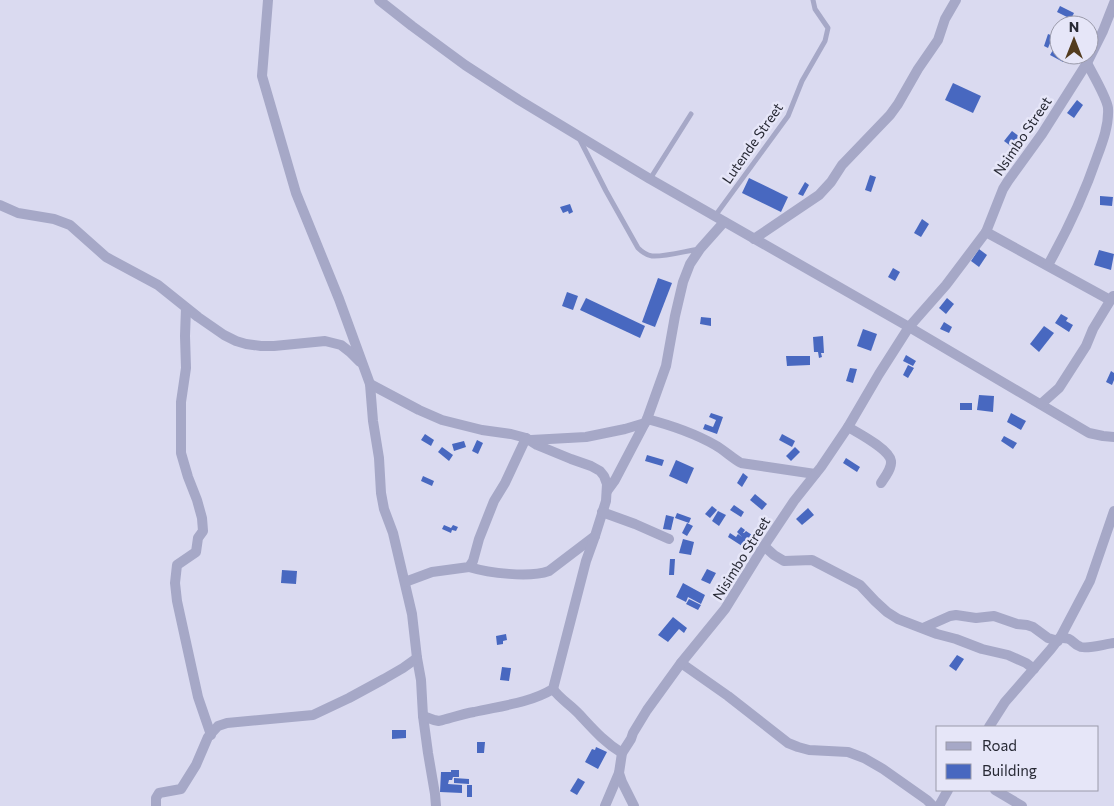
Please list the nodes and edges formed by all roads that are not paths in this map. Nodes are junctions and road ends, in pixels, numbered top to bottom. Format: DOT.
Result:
graph roads {
  1 [pos="268,0"];
  2 [pos="379,0"];
  3 [pos="813,0"];
  4 [pos="956,0"];
  5 [pos="1114,3"];
  6 [pos="1099,38"];
  7 [pos="1086,65"];
  8 [pos="1088,65"];
  9 [pos="691,114"];
  10 [pos="578,136"];
  11 [pos="650,179"];
  12 [pos="0,205"];
  13 [pos="714,216"];
  14 [pos="724,222"];
  15 [pos="986,232"];
  16 [pos="754,239"];
  17 [pos="700,249"];
  18 [pos="1048,266"];
  19 [pos="1112,297"];
  20 [pos="186,308"];
  21 [pos="909,327"];
  22 [pos="363,366"];
  23 [pos="370,384"];
  24 [pos="1041,404"];
  25 [pos="646,421"];
  26 [pos="848,427"];
  27 [pos="1114,437"];
  28 [pos="528,439"];
  29 [pos="815,474"];
  30 [pos="881,483"];
  31 [pos="607,491"];
  32 [pos="1114,511"];
  33 [pos="602,512"];
  34 [pos="594,536"];
  35 [pos="669,539"];
  36 [pos="764,546"];
  37 [pos="469,567"];
  38 [pos="405,582"];
  39 [pos="923,628"];
  40 [pos="1058,640"];
  41 [pos="1114,643"];
  42 [pos="417,658"];
  43 [pos="681,663"];
  44 [pos="1034,669"];
  45 [pos="554,689"];
  46 [pos="423,716"];
  47 [pos="990,726"];
  48 [pos="211,735"];
  49 [pos="622,753"];
  50 [pos="619,773"];
  51 [pos="947,791"];
  52 [pos="997,791"];
  53 [pos="156,806"];
  54 [pos="436,806"];
  55 [pos="604,806"];
  56 [pos="634,806"];
  57 [pos="933,806"];
  58 [pos="939,806"];
  59 [pos="1022,806"];
  1 -- 22 [label="street"];
  2 -- 10 [label="street"];
  3 -- 13 [label="lane, Lutende Street"];
  4 -- 16 [label="street"];
  5 -- 6 [label="street, Nsimbo Street"];
  7 -- 15 [label="street, Nsimbo Street"];
  8 -- 18 [label="street"];
  9 -- 11 [label="lane"];
  10 -- 11 [label="street"];
  10 -- 17 [label="lane"];
  11 -- 13 [label="street"];
  12 -- 20 [label="street"];
  13 -- 14 [label="street"];
  14 -- 16 [label="street"];
  14 -- 17 [label="street"];
  15 -- 18 [label="street"];
  15 -- 21 [label="street, Nsimbo Street"];
  16 -- 21 [label="street"];
  17 -- 25 [label="street"];
  18 -- 19 [label="street"];
  19 -- 24 [label="street"];
  20 -- 22 [label="street"];
  20 -- 48 [label="street"];
  21 -- 24 [label="street"];
  21 -- 26 [label="street, Nisimbo Street"];
  22 -- 23 [label="street"];
  23 -- 28 [label="street"];
  23 -- 38 [label="street"];
  24 -- 27 [label="street"];
  25 -- 28 [label="street"];
  25 -- 29 [label="street"];
  25 -- 31 [label="street"];
  26 -- 29 [label="street, Nisimbo Street"];
  26 -- 30 [label="street"];
  28 -- 31 [label="street"];
  28 -- 37 [label="street"];
  29 -- 36 [label="street, Nisimbo Street"];
  31 -- 33 [label="street"];
  32 -- 40 [label="street"];
  33 -- 34 [label="street"];
  33 -- 35 [label="street"];
  34 -- 37 [label="street"];
  34 -- 45 [label="street"];
  36 -- 39 [label="street"];
  36 -- 43 [label="street, Nisimbo Street"];
  37 -- 38 [label="street"];
  38 -- 42 [label="street"];
  39 -- 40 [label="street"];
  39 -- 44 [label="street"];
  40 -- 41 [label="street"];
  40 -- 44 [label="street"];
  42 -- 46 [label="street"];
  42 -- 48 [label="street"];
  43 -- 49 [label="street, Nisimbo Street"];
  43 -- 57 [label="street"];
  44 -- 47 [label="street"];
  45 -- 46 [label="street"];
  45 -- 49 [label="street"];
  46 -- 54 [label="street"];
  48 -- 53 [label="street"];
  49 -- 50 [label="street, Nisimbo Street"];
  50 -- 55 [label="street, Nisimbo Street"];
  50 -- 56 [label="street"];
  51 -- 58 [label="street"];
  52 -- 59 [label="street"];
}
